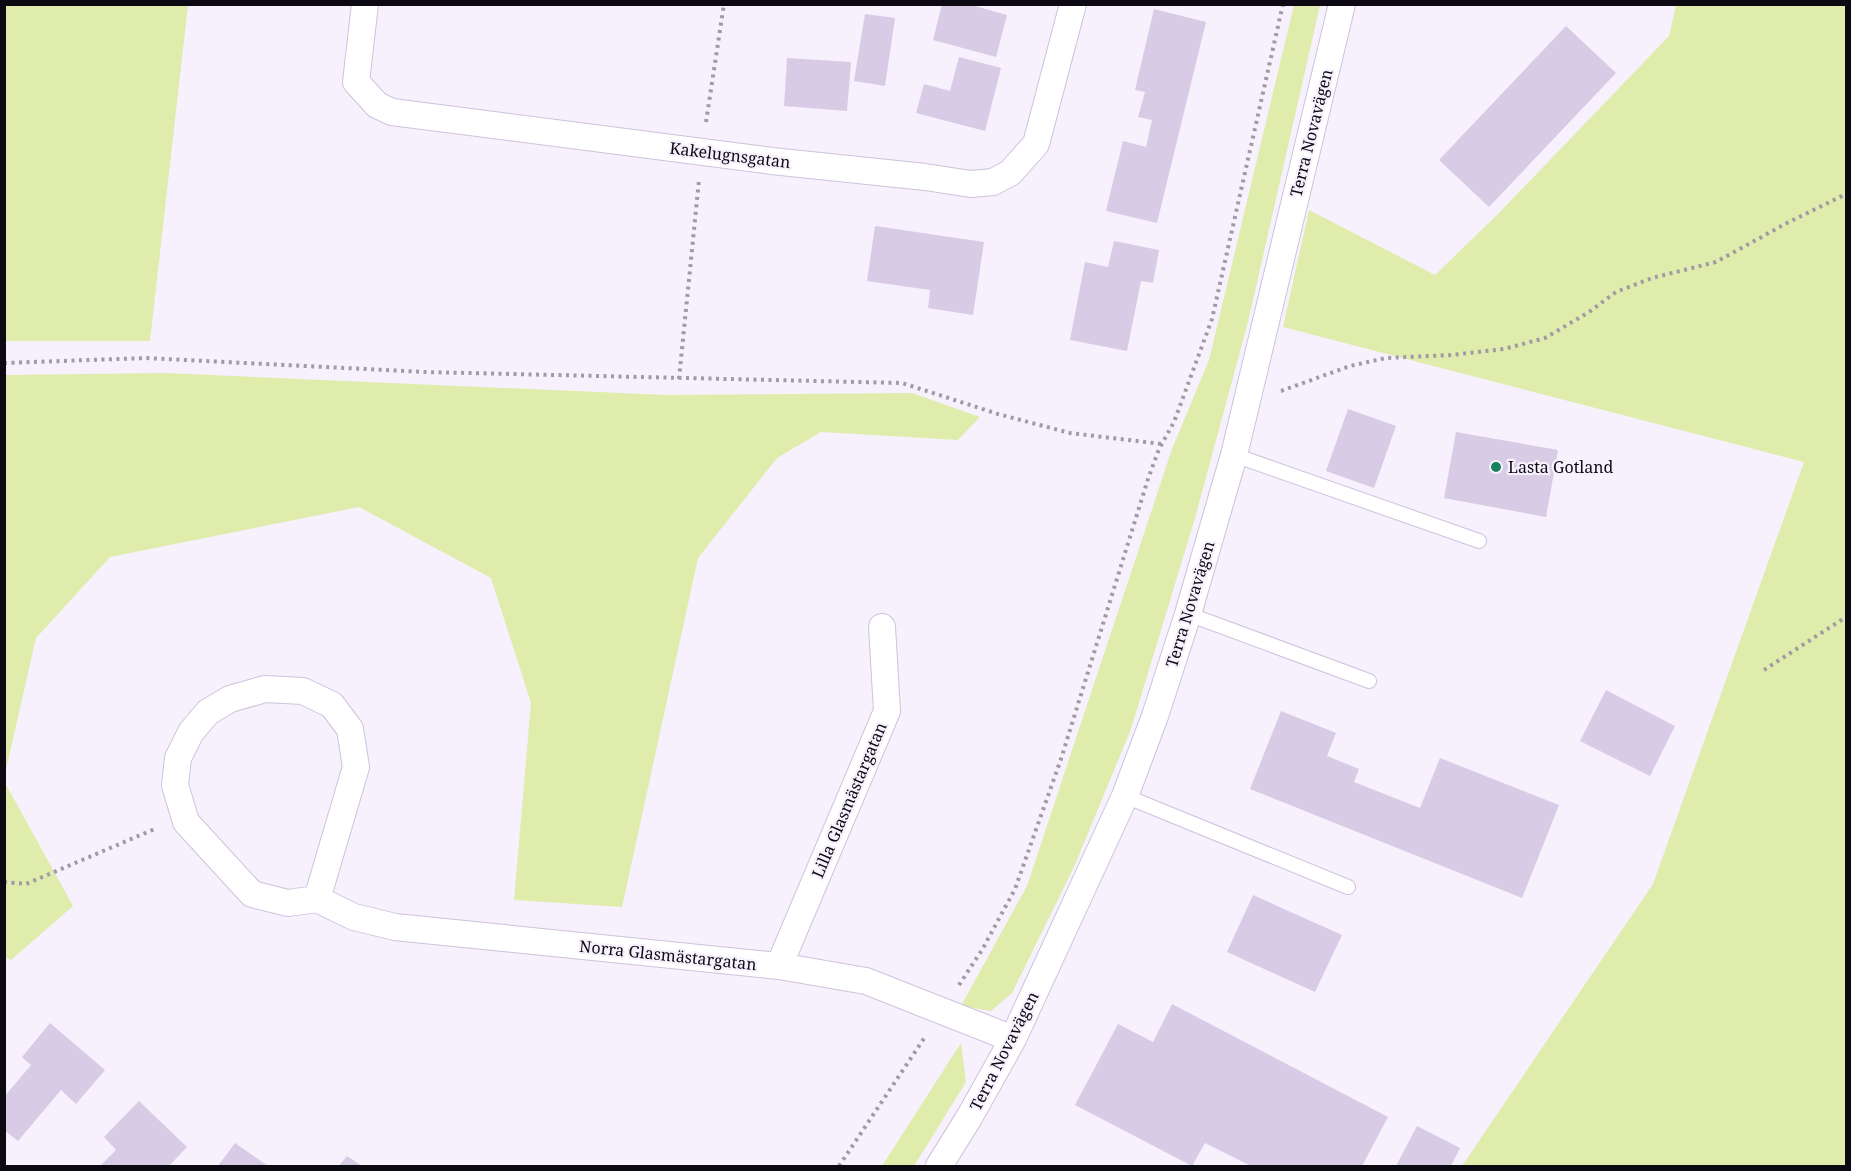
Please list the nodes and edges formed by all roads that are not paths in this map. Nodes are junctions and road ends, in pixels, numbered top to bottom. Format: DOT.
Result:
graph roads {
  1 [pos="365,4"];
  2 [pos="1073,4"];
  3 [pos="1342,4"];
  4 [pos="1234,455"];
  5 [pos="1479,541"];
  6 [pos="1188,614"];
  7 [pos="882,627"];
  8 [pos="1369,681"];
  9 [pos="1125,796"];
  10 [pos="1348,887"];
  11 [pos="317,899"];
  12 [pos="779,966"];
  13 [pos="1012,1039"];
  14 [pos="939,1167"];
  1 -- 2 [label="street, Kakelugnsgatan"];
  3 -- 4 [label="street, Terra Novavägen"];
  4 -- 5 [label="lane"];
  4 -- 6 [label="street, Terra Novavägen"];
  6 -- 8 [label="lane"];
  6 -- 9 [label="street, Terra Novavägen"];
  7 -- 12 [label="street, Lilla Glasmästargatan"];
  9 -- 10 [label="lane"];
  9 -- 13 [label="street, Terra Novavägen"];
  11 -- 11 [label="street"];
  11 -- 12 [label="street, Norra Glasmästargatan"];
  12 -- 13 [label="street, Norra Glasmästargatan"];
  13 -- 14 [label="street, Terra Novavägen"];
}
